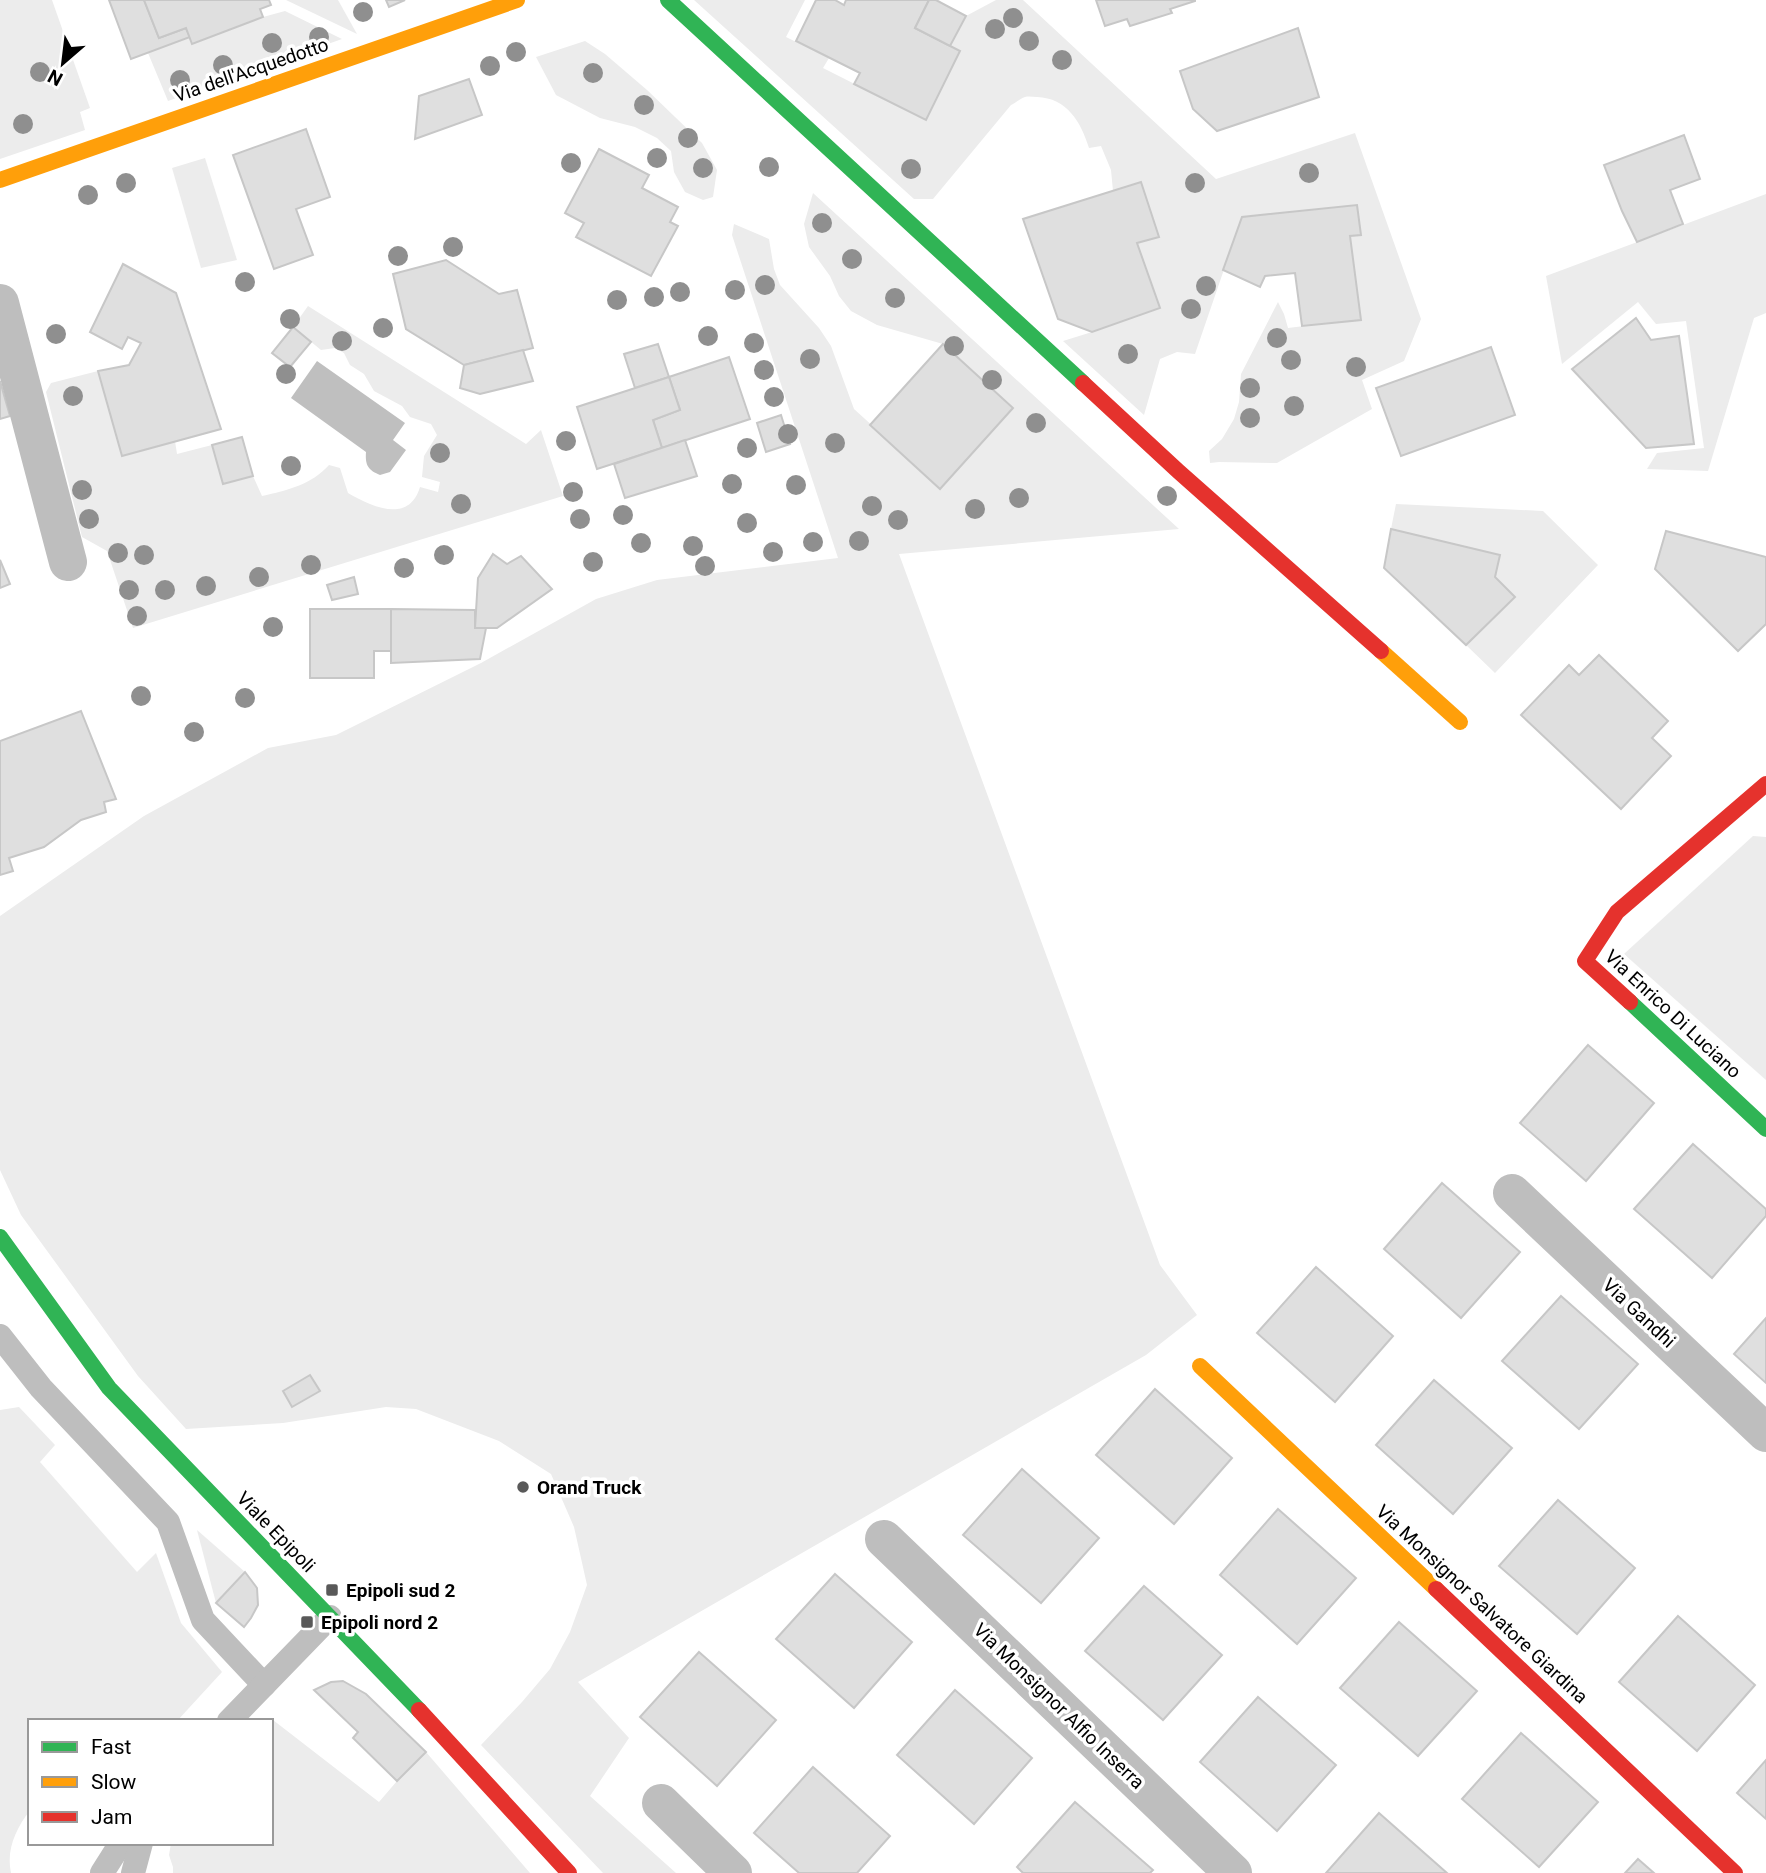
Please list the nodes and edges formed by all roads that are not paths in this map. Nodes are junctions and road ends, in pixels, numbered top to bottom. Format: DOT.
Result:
graph roads {
  1 [pos="517,0"];
  2 [pos="668,0"];
  3 [pos="0,180"];
  4 [pos="0,303"];
  5 [pos="68,562"];
  6 [pos="1460,722"];
  7 [pos="1766,784"];
  8 [pos="1766,1129"];
  9 [pos="1512,1193"];
  10 [pos="0,1237"];
  11 [pos="0,1336"];
  12 [pos="1200,1366"];
  13 [pos="1766,1433"];
  14 [pos="884,1539"];
  15 [pos="330,1617"];
  16 [pos="264,1685"];
  17 [pos="231,1719"];
  18 [pos="661,1803"];
  19 [pos="120,1845"];
  20 [pos="140,1845"];
  21 [pos="102,1873"];
  22 [pos="133,1873"];
  23 [pos="569,1873"];
  24 [pos="733,1873"];
  25 [pos="1233,1873"];
  26 [pos="1735,1873"];
  1 -- 3 [label="street, Via dell'Acquedotto"];
  2 -- 6 [label="street"];
  4 -- 5 [label="street"];
  7 -- 8 [label="street, Via Enrico Di Luciano"];
  9 -- 13 [label="street, Via Gandhi"];
  10 -- 15 [label="street, Viale Epipoli"];
  11 -- 16 [label="lane"];
  12 -- 26 [label="street, Via Monsignor Salvatore Giardina"];
  14 -- 25 [label="street, Via Monsignor Alfio Inserra"];
  15 -- 16 [label="lane"];
  15 -- 23 [label="street, Viale Epipoli"];
  16 -- 17 [label="lane"];
  18 -- 24 [label="street"];
  19 -- 21 [label="lane"];
  20 -- 22 [label="lane"];
}
